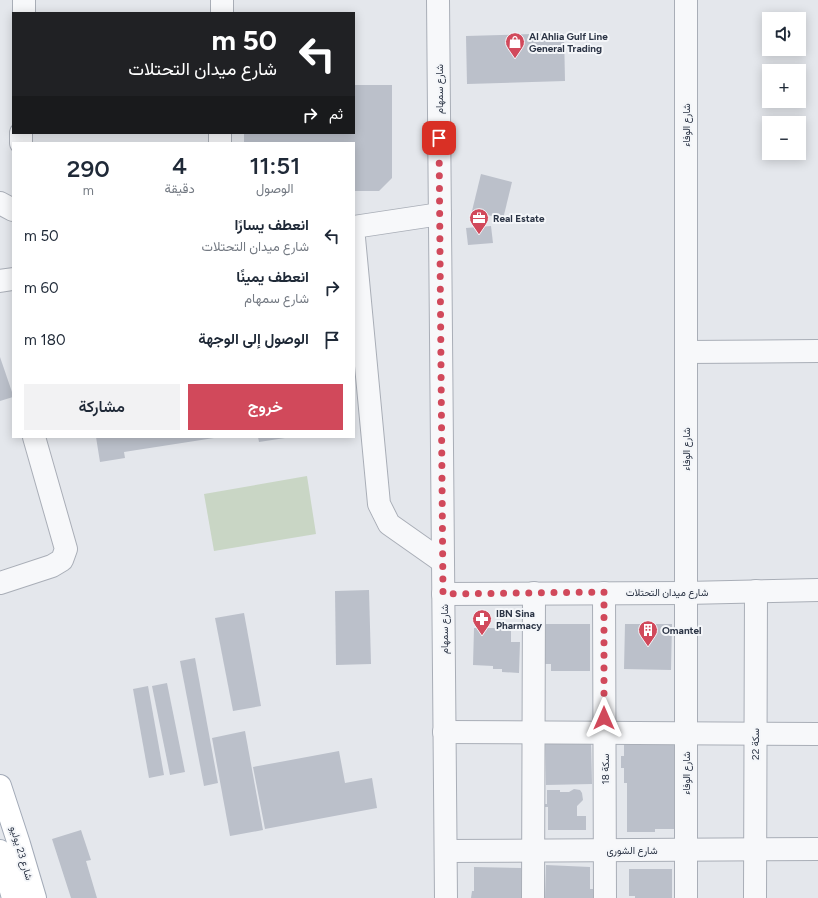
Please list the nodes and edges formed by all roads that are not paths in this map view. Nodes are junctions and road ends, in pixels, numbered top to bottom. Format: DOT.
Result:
graph roads {
  1 [pos="24,0"];
  2 [pos="222,0"];
  3 [pos="438,0"];
  4 [pos="686,0"];
  5 [pos="24,12"];
  6 [pos="222,12"];
  7 [pos="0,203"];
  8 [pos="12,209"];
  9 [pos="440,214"];
  10 [pos="355,227"];
  11 [pos="355,249"];
  12 [pos="12,279"];
  13 [pos="0,281"];
  14 [pos="818,351"];
  15 [pos="686,352"];
  16 [pos="34,438"];
  17 [pos="443,562"];
  18 [pos="0,583"];
  19 [pos="818,590"];
  20 [pos="756,591"];
  21 [pos="604,592"];
  22 [pos="534,593"];
  23 [pos="686,593"];
  24 [pos="443,594"];
  25 [pos="444,732"];
  26 [pos="534,733"];
  27 [pos="604,733"];
  28 [pos="686,734"];
  29 [pos="755,734"];
  30 [pos="818,734"];
  31 [pos="0,786"];
  32 [pos="686,849"];
  33 [pos="755,849"];
  34 [pos="818,849"];
  35 [pos="534,850"];
  36 [pos="605,850"];
  37 [pos="0,851"];
  38 [pos="446,851"];
  39 [pos="13,898"];
  40 [pos="35,898"];
  41 [pos="446,898"];
  42 [pos="533,898"];
  43 [pos="605,898"];
  44 [pos="686,898"];
  45 [pos="755,898"];
  1 -- 5 [label="street"];
  2 -- 6 [label="street"];
  3 -- 9 [label="street, شارع سمهام"];
  4 -- 15 [label="street, شارع الوفاء"];
  7 -- 8 [label="street"];
  9 -- 10 [label="street"];
  9 -- 17 [label="street, شارع سمهام"];
  11 -- 17 [label="street"];
  12 -- 13 [label="street"];
  14 -- 15 [label="street"];
  15 -- 23 [label="street, شارع الوفاء"];
  16 -- 18 [label="street"];
  17 -- 24 [label="street, شارع سمهام"];
  19 -- 20 [label="street, شارع ميدان التحتلات"];
  20 -- 23 [label="street, شارع ميدان التحتلات"];
  20 -- 29 [label="street, سكة 22"];
  21 -- 22 [label="street, شارع ميدان التحتلات"];
  21 -- 23 [label="street, شارع ميدان التحتلات"];
  21 -- 27 [label="street, سكة 18"];
  22 -- 24 [label="street, شارع ميدان التحتلات"];
  22 -- 26 [label="street"];
  23 -- 28 [label="street, شارع الوفاء"];
  24 -- 25 [label="street, شارع سمهام"];
  25 -- 26 [label="street"];
  25 -- 38 [label="street, شارع سمهام"];
  26 -- 27 [label="street"];
  26 -- 35 [label="street"];
  27 -- 28 [label="street"];
  27 -- 36 [label="street, سكة 18"];
  28 -- 29 [label="street"];
  28 -- 32 [label="street, شارع الوفاء"];
  29 -- 30 [label="street"];
  29 -- 33 [label="street, سكة 22"];
  31 -- 40 [label="main road, شارع 23 يوليو"];
  32 -- 33 [label="street, شارع الشورى"];
  32 -- 36 [label="street, شارع الشورى"];
  32 -- 44 [label="street, شارع الوفاء"];
  33 -- 34 [label="street, شارع الشورى"];
  33 -- 45 [label="street, سكة 22"];
  35 -- 36 [label="street, شارع الشورى"];
  35 -- 38 [label="street, شارع الشورى"];
  35 -- 42 [label="street"];
  36 -- 43 [label="street, سكة 18"];
  37 -- 39 [label="main road, شارع 23 يوليو"];
  38 -- 41 [label="street, شارع سمهام"];
}
